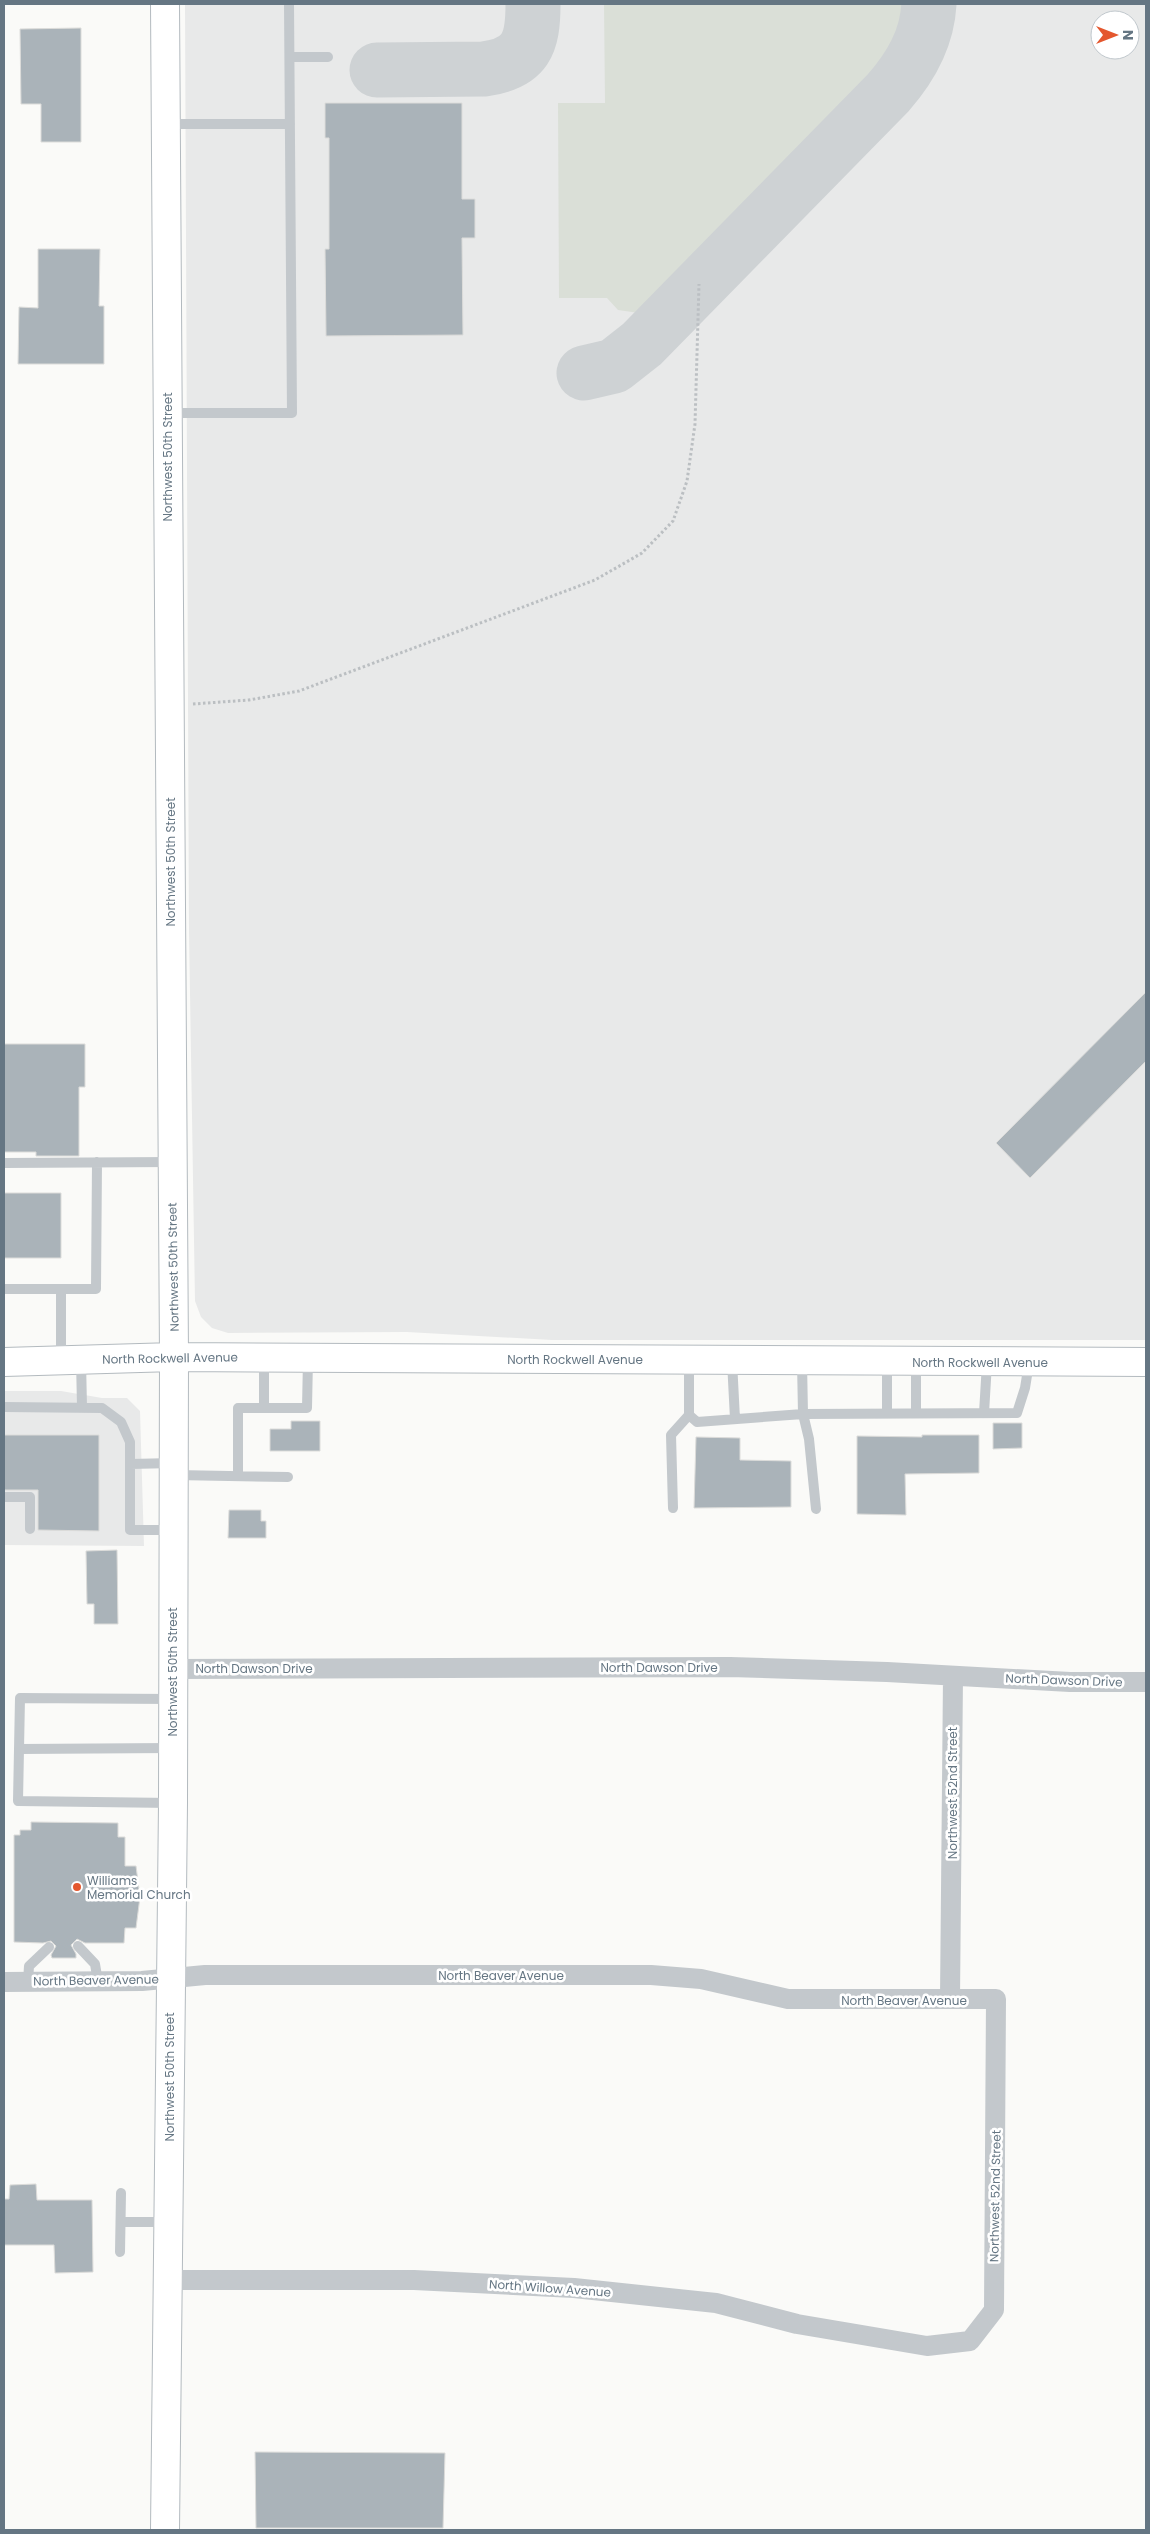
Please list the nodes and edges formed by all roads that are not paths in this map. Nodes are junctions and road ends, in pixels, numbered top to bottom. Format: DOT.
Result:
graph roads {
  1 [pos="165,4"];
  2 [pos="289,4"];
  3 [pos="290,57"];
  4 [pos="328,57"];
  5 [pos="166,124"];
  6 [pos="290,124"];
  7 [pos="167,413"];
  8 [pos="97,1162"];
  9 [pos="171,1162"];
  10 [pos="4,1163"];
  11 [pos="4,1289"];
  12 [pos="61,1289"];
  13 [pos="174,1357"];
  14 [pos="264,1357"];
  15 [pos="308,1358"];
  16 [pos="71,1360"];
  17 [pos="689,1360"];
  18 [pos="732,1360"];
  19 [pos="802,1361"];
  20 [pos="4,1362"];
  21 [pos="887,1362"];
  22 [pos="916,1362"];
  23 [pos="1146,1362"];
  24 [pos="986,1363"];
  25 [pos="1029,1363"];
  26 [pos="82,1407"];
  27 [pos="4,1408"];
  28 [pos="264,1408"];
  29 [pos="984,1413"];
  30 [pos="803,1414"];
  31 [pos="887,1414"];
  32 [pos="916,1414"];
  33 [pos="689,1415"];
  34 [pos="735,1419"];
  35 [pos="130,1464"];
  36 [pos="174,1469"];
  37 [pos="238,1476"];
  38 [pos="288,1476"];
  39 [pos="4,1497"];
  40 [pos="673,1508"];
  41 [pos="816,1509"];
  42 [pos="30,1529"];
  43 [pos="173,1530"];
  44 [pos="172,1669"];
  45 [pos="953,1676"];
  46 [pos="1146,1682"];
  47 [pos="172,1699"];
  48 [pos="172,1748"];
  49 [pos="19,1749"];
  50 [pos="173,1803"];
  51 [pos="49,1946"];
  52 [pos="78,1946"];
  53 [pos="170,1978"];
  54 [pos="4,1982"];
  55 [pos="28,1982"];
  56 [pos="98,1982"];
  57 [pos="950,1999"];
  58 [pos="996,1999"];
  59 [pos="121,2194"];
  60 [pos="121,2222"];
  61 [pos="168,2222"];
  62 [pos="120,2252"];
  63 [pos="168,2280"];
  64 [pos="927,2346"];
  65 [pos="165,2530"];
  1 -- 5 [label="street, Northwest 50th Street"];
  2 -- 3 [label="lane"];
  3 -- 4 [label="lane"];
  3 -- 6 [label="lane"];
  5 -- 6 [label="lane"];
  5 -- 7 [label="street, Northwest 50th Street"];
  6 -- 7 [label="lane"];
  7 -- 9 [label="street, Northwest 50th Street"];
  8 -- 9 [label="lane"];
  8 -- 10 [label="lane"];
  8 -- 12 [label="lane"];
  9 -- 13 [label="street, Northwest 50th Street"];
  11 -- 12 [label="lane"];
  12 -- 16 [label="lane"];
  13 -- 14 [label="street, North Rockwell Avenue"];
  13 -- 16 [label="street, North Rockwell Avenue"];
  13 -- 36 [label="street, Northwest 50th Street"];
  14 -- 15 [label="street, North Rockwell Avenue"];
  14 -- 28 [label="lane"];
  15 -- 17 [label="street, North Rockwell Avenue"];
  15 -- 28 [label="lane"];
  16 -- 20 [label="street, North Rockwell Avenue"];
  16 -- 26 [label="lane"];
  17 -- 18 [label="street, North Rockwell Avenue"];
  17 -- 33 [label="lane"];
  18 -- 19 [label="street, North Rockwell Avenue"];
  18 -- 34 [label="lane"];
  19 -- 21 [label="street, North Rockwell Avenue"];
  19 -- 30 [label="lane"];
  21 -- 22 [label="street, North Rockwell Avenue"];
  21 -- 31 [label="lane"];
  22 -- 24 [label="street, North Rockwell Avenue"];
  22 -- 32 [label="lane"];
  23 -- 25 [label="street, North Rockwell Avenue"];
  24 -- 25 [label="street, North Rockwell Avenue"];
  24 -- 29 [label="lane"];
  25 -- 29 [label="lane"];
  26 -- 27 [label="lane"];
  26 -- 35 [label="lane"];
  28 -- 37 [label="lane"];
  29 -- 32 [label="lane"];
  30 -- 31 [label="lane"];
  30 -- 34 [label="lane"];
  30 -- 41 [label="lane"];
  31 -- 32 [label="lane"];
  33 -- 34 [label="lane"];
  33 -- 40 [label="lane"];
  35 -- 36 [label="lane"];
  35 -- 43 [label="lane"];
  36 -- 37 [label="lane"];
  36 -- 43 [label="street, Northwest 50th Street"];
  37 -- 38 [label="lane"];
  39 -- 42 [label="lane"];
  43 -- 44 [label="street, Northwest 50th Street"];
  44 -- 45 [label="street, North Dawson Drive"];
  44 -- 47 [label="street, Northwest 50th Street"];
  45 -- 46 [label="street, North Dawson Drive"];
  45 -- 57 [label="street, Northwest 52nd Street"];
  47 -- 48 [label="street, Northwest 50th Street"];
  47 -- 49 [label="lane"];
  48 -- 49 [label="lane"];
  48 -- 50 [label="street, Northwest 50th Street"];
  49 -- 50 [label="lane"];
  50 -- 53 [label="street, Northwest 50th Street"];
  51 -- 55 [label="lane"];
  52 -- 56 [label="lane"];
  53 -- 56 [label="street, North Beaver Avenue"];
  53 -- 57 [label="street, North Beaver Avenue"];
  53 -- 61 [label="street, Northwest 50th Street"];
  54 -- 55 [label="street, North Beaver Avenue"];
  55 -- 56 [label="street, North Beaver Avenue"];
  57 -- 58 [label="street, North Beaver Avenue"];
  58 -- 64 [label="street, Northwest 52nd Street"];
  59 -- 60 [label="lane"];
  60 -- 61 [label="lane"];
  60 -- 62 [label="lane"];
  61 -- 63 [label="street, Northwest 50th Street"];
  63 -- 64 [label="street, North Willow Avenue"];
  63 -- 65 [label="street, Northwest 50th Street"];
}
